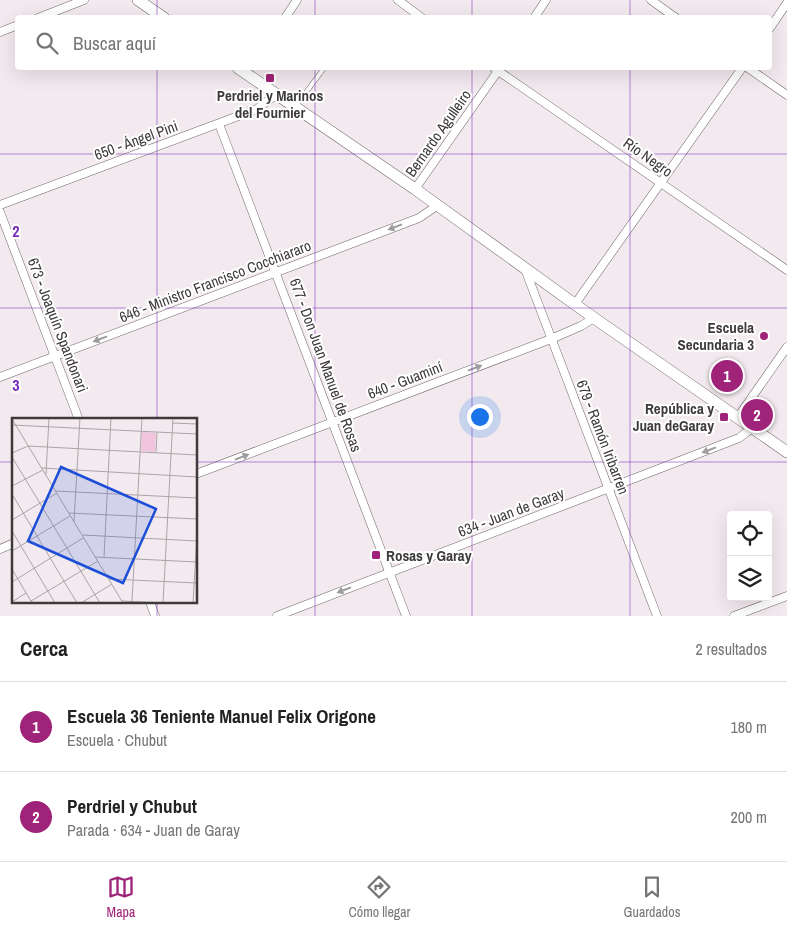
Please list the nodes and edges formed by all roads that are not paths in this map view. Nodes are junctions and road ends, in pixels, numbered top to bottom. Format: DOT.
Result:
graph roads {
  1 [pos="84,0"];
  2 [pos="138,0"];
  3 [pos="297,0"];
  4 [pos="398,0"];
  5 [pos="546,0"];
  6 [pos="651,0"];
  7 [pos="787,3"];
  8 [pos="46,15"];
  9 [pos="160,15"];
  10 [pos="287,15"];
  11 [pos="418,15"];
  12 [pos="536,15"];
  13 [pos="672,15"];
  14 [pos="772,25"];
  15 [pos="15,26"];
  16 [pos="0,32"];
  17 [pos="245,70"];
  18 [pos="323,70"];
  19 [pos="496,70"];
  20 [pos="500,70"];
  21 [pos="741,70"];
  22 [pos="751,70"];
  23 [pos="277,94"];
  24 [pos="787,95"];
  25 [pos="296,107"];
  26 [pos="219,124"];
  27 [pos="660,182"];
  28 [pos="415,189"];
  29 [pos="0,205"];
  30 [pos="438,205"];
  31 [pos="0,212"];
  32 [pos="524,268"];
  33 [pos="787,270"];
  34 [pos="276,272"];
  35 [pos="575,304"];
  36 [pos="594,318"];
  37 [pos="552,339"];
  38 [pos="787,347"];
  39 [pos="55,356"];
  40 [pos="0,377"];
  41 [pos="738,417"];
  42 [pos="78,418"];
  43 [pos="332,422"];
  44 [pos="752,428"];
  45 [pos="787,452"];
  46 [pos="198,473"];
  47 [pos="608,489"];
  48 [pos="12,545"];
  49 [pos="0,549"];
  50 [pos="390,573"];
  51 [pos="787,596"];
  52 [pos="151,604"];
  53 [pos="155,616"];
  54 [pos="277,616"];
  55 [pos="406,616"];
  56 [pos="656,616"];
  57 [pos="734,616"];
  1 -- 8 [label="street"];
  2 -- 9 [label="main road"];
  3 -- 10 [label="street"];
  4 -- 11 [label="street"];
  5 -- 12 [label="street"];
  6 -- 13 [label="street"];
  7 -- 14 [label="street"];
  15 -- 16 [label="street"];
  17 -- 23 [label="main road"];
  18 -- 25 [label="lane"];
  19 -- 28 [label="street, Bernardo Agulleiro"];
  20 -- 27 [label="street, Río Negro"];
  21 -- 27 [label="street"];
  22 -- 24 [label="street"];
  23 -- 25 [label="main road"];
  23 -- 26 [label="street, 650 - Ángel Pini"];
  25 -- 28 [label="main road"];
  26 -- 29 [label="street, 650 - Ángel Pini"];
  26 -- 34 [label="street, 677 - Don Juan Manuel de Rosas"];
  27 -- 33 [label="street, Río Negro"];
  27 -- 35 [label="street"];
  28 -- 30 [label="main road"];
  30 -- 32 [label="main road"];
  30 -- 34 [label="street, 646 - Ministro Francisco Cocchiararo, one-way"];
  31 -- 39 [label="street, 673 - Joaquín Spandonari"];
  32 -- 35 [label="main road"];
  32 -- 37 [label="street, 679 - Ramón Iribarren"];
  34 -- 39 [label="street, 646 - Ministro Francisco Cocchiararo, one-way"];
  34 -- 43 [label="street, 677 - Don Juan Manuel de Rosas"];
  35 -- 36 [label="main road"];
  36 -- 37 [label="street, 640 - Guaminí"];
  36 -- 41 [label="main road"];
  43 -- 37 [label="street, 640 - Guaminí, one-way"];
  37 -- 47 [label="street, 679 - Ramón Iribarren"];
  38 -- 41 [label="street"];
  39 -- 40 [label="street, 646 - Ministro Francisco Cocchiararo"];
  39 -- 42 [label="street, 673 - Joaquín Spandonari"];
  41 -- 44 [label="main road"];
  46 -- 43 [label="street, 640 - Guaminí, one-way"];
  43 -- 50 [label="street, 677 - Don Juan Manuel de Rosas"];
  44 -- 45 [label="main road"];
  44 -- 47 [label="street, 634 - Juan de Garay, one-way"];
  47 -- 50 [label="street, 634 - Juan de Garay"];
  47 -- 56 [label="street, 679 - Ramón Iribarren"];
  48 -- 49 [label="street"];
  50 -- 54 [label="street, 634 - Juan de Garay, one-way"];
  50 -- 55 [label="street, 677 - Don Juan Manuel de Rosas"];
  51 -- 57 [label="street"];
  52 -- 53 [label="street"];
}
